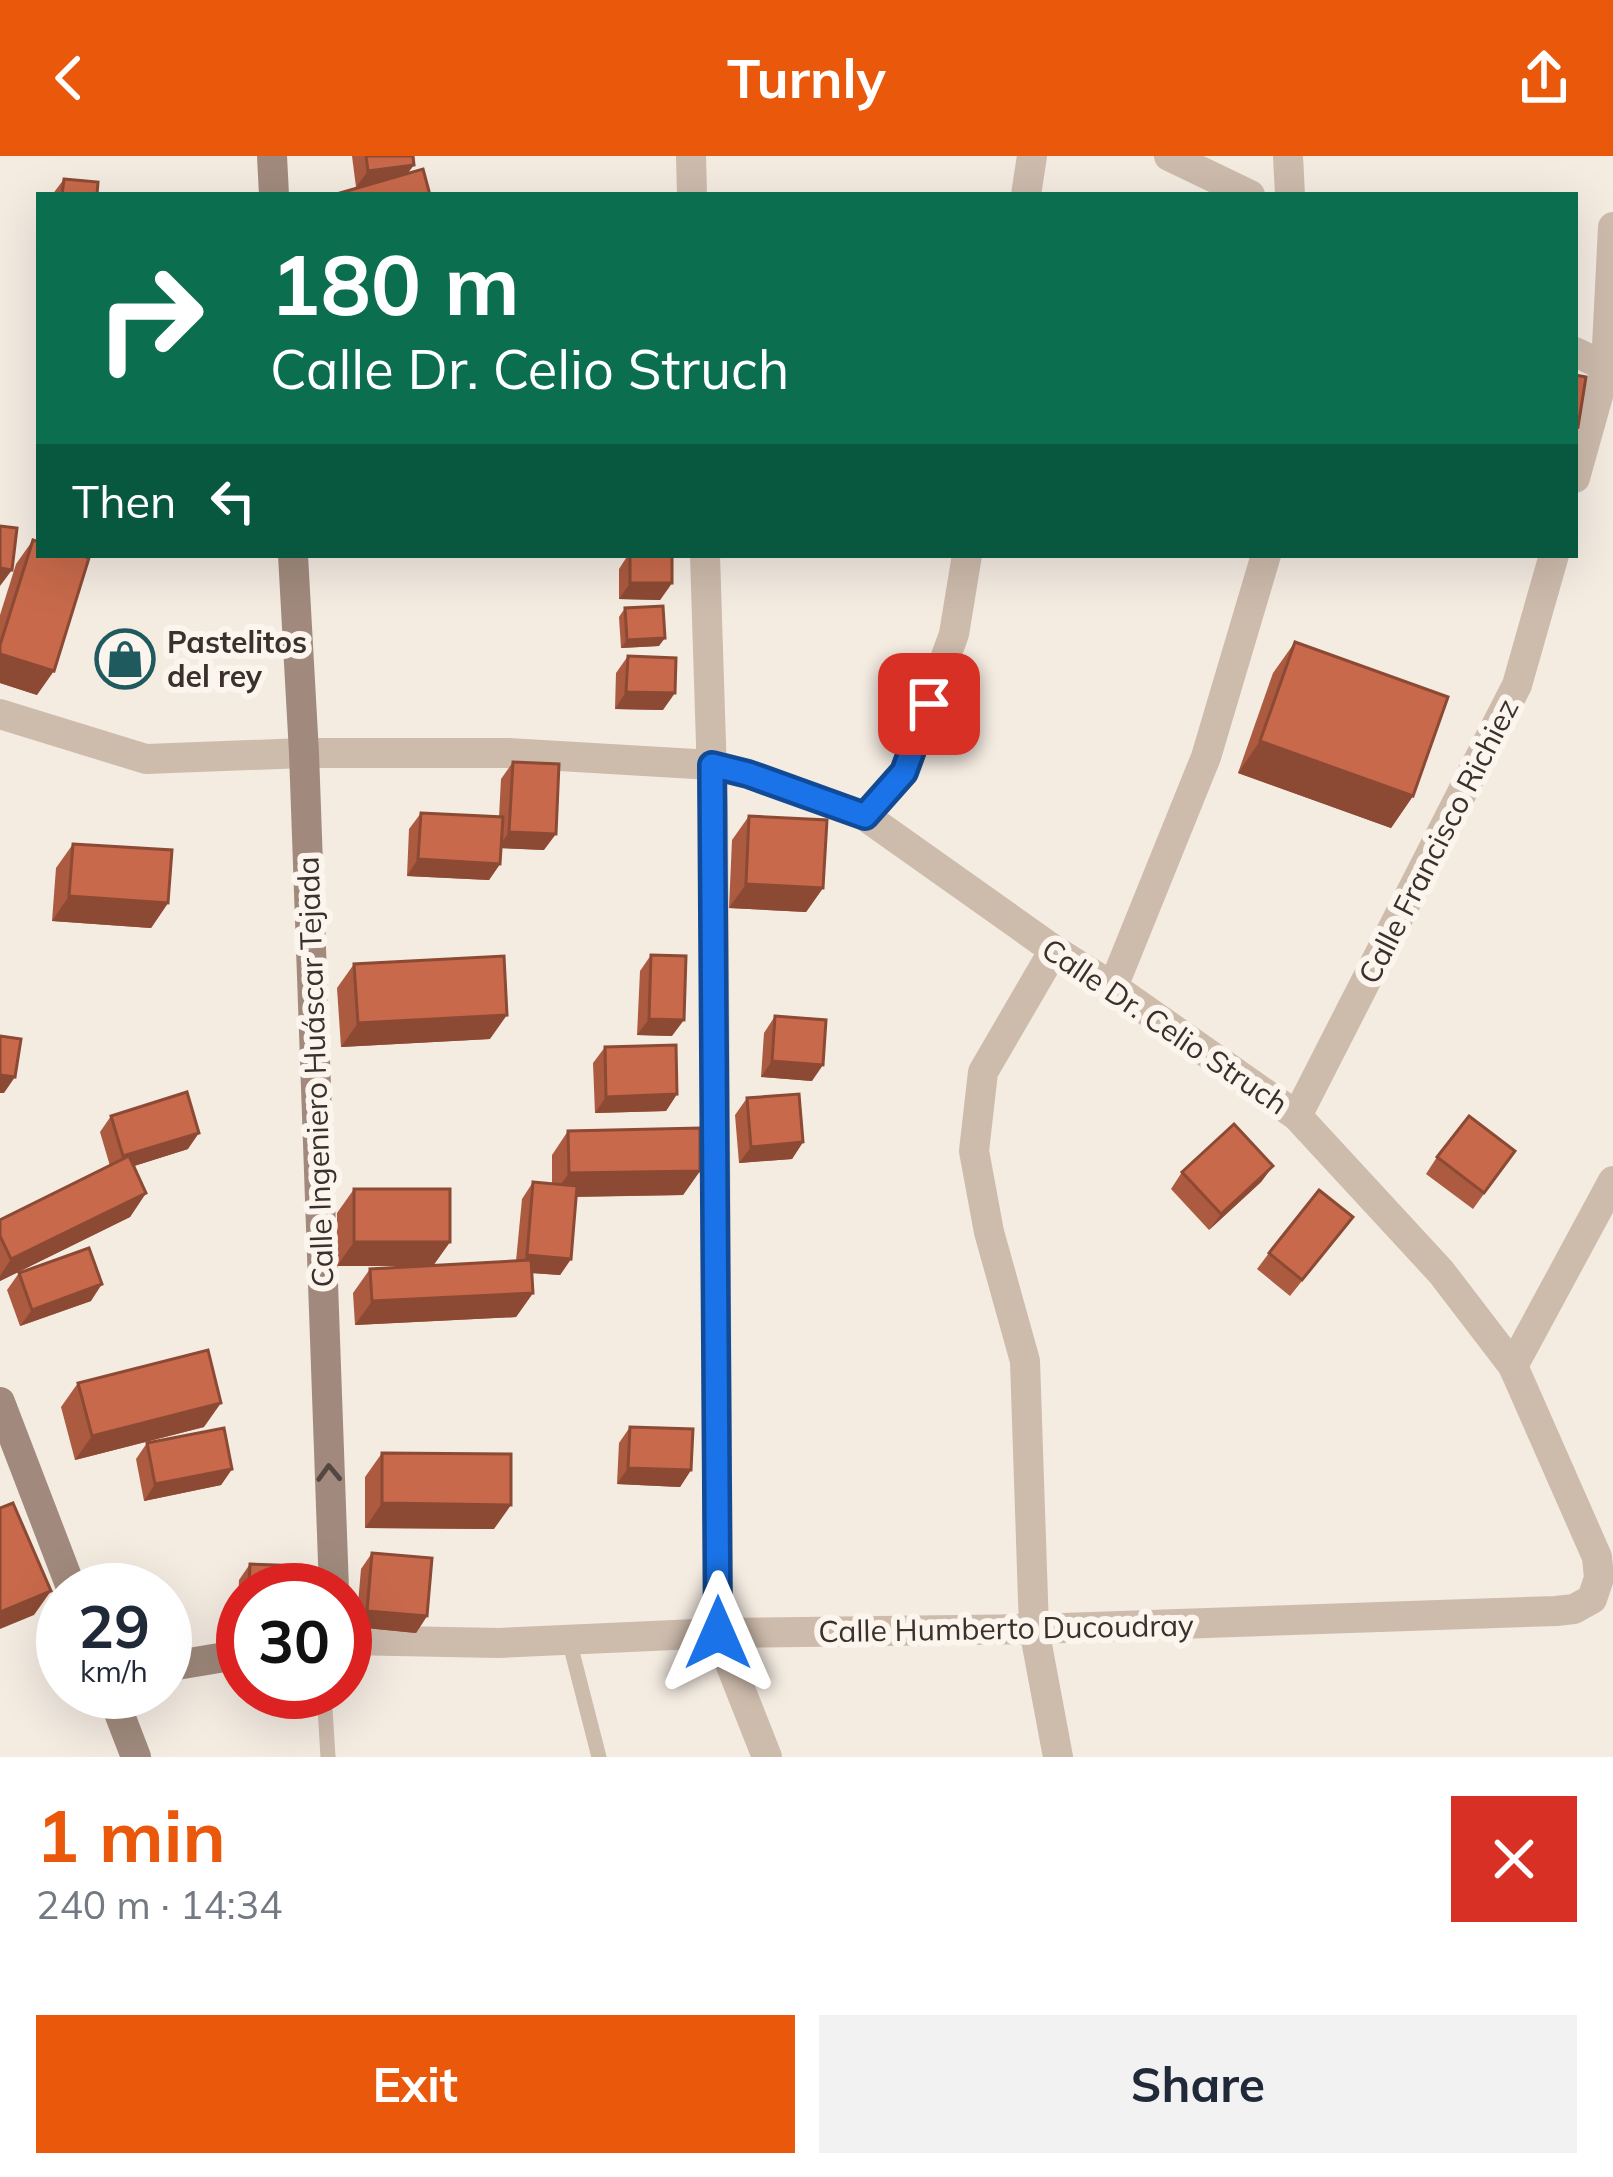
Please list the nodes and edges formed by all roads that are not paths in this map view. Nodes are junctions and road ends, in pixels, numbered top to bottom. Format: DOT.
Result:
graph roads {
  1 [pos="272,156"];
  2 [pos="691,156"];
  3 [pos="1032,156"];
  4 [pos="1169,156"];
  5 [pos="1288,156"];
  6 [pos="274,192"];
  7 [pos="692,192"];
  8 [pos="1026,192"];
  9 [pos="1244,192"];
  10 [pos="1290,192"];
  11 [pos="1613,226"];
  12 [pos="1578,353"];
  13 [pos="1610,368"];
  14 [pos="1578,469"];
  15 [pos="293,558"];
  16 [pos="705,558"];
  17 [pos="967,558"];
  18 [pos="1265,558"];
  19 [pos="1552,558"];
  20 [pos="0,714"];
  21 [pos="304,753"];
  22 [pos="712,765"];
  23 [pos="865,816"];
  24 [pos="1054,950"];
  25 [pos="1112,987"];
  26 [pos="1297,1116"];
  27 [pos="1613,1181"];
  28 [pos="1513,1366"];
  29 [pos="0,1402"];
  30 [pos="62,1563"];
  31 [pos="333,1563"];
  32 [pos="1592,1599"];
  33 [pos="1034,1630"];
  34 [pos="718,1633"];
  35 [pos="372,1640"];
  36 [pos="569,1640"];
  37 [pos="121,1719"];
  38 [pos="326,1719"];
  39 [pos="136,1757"];
  40 [pos="328,1757"];
  41 [pos="599,1757"];
  42 [pos="766,1757"];
  43 [pos="1058,1757"];
  1 -- 6 [label="main road"];
  2 -- 7 [label="street"];
  3 -- 8 [label="street"];
  4 -- 9 [label="street"];
  5 -- 10 [label="street"];
  11 -- 13 [label="street"];
  12 -- 13 [label="street"];
  13 -- 14 [label="street"];
  15 -- 21 [label="main road, Calle Ingeniero Huáscar Tejada"];
  16 -- 22 [label="street"];
  17 -- 23 [label="street"];
  18 -- 25 [label="street"];
  19 -- 26 [label="street, Calle Francisco Richiez"];
  20 -- 21 [label="street, Calle Dr. Celio Struch"];
  21 -- 22 [label="street, Calle Dr. Celio Struch"];
  31 -- 21 [label="main road, Calle Ingeniero Huáscar Tejada, one-way"];
  22 -- 23 [label="street, Calle Dr. Celio Struch"];
  22 -- 34 [label="street"];
  23 -- 24 [label="street, Calle Dr. Celio Struch"];
  24 -- 25 [label="street, Calle Dr. Celio Struch"];
  24 -- 33 [label="street"];
  25 -- 26 [label="street, Calle Dr. Celio Struch"];
  26 -- 28 [label="street, Calle Dr. Celio Struch"];
  27 -- 28 [label="street"];
  28 -- 32 [label="street, Calle Dr. Celio Struch"];
  29 -- 30 [label="main road"];
  32 -- 33 [label="street, Calle Humberto Ducoudray"];
  33 -- 34 [label="street, Calle Humberto Ducoudray"];
  33 -- 43 [label="street"];
  34 -- 36 [label="street, Calle Humberto Ducoudray"];
  34 -- 42 [label="street"];
  35 -- 36 [label="street, Calle Humberto Ducoudray"];
  36 -- 41 [label="lane"];
  37 -- 39 [label="main road"];
  38 -- 40 [label="lane"];
}
